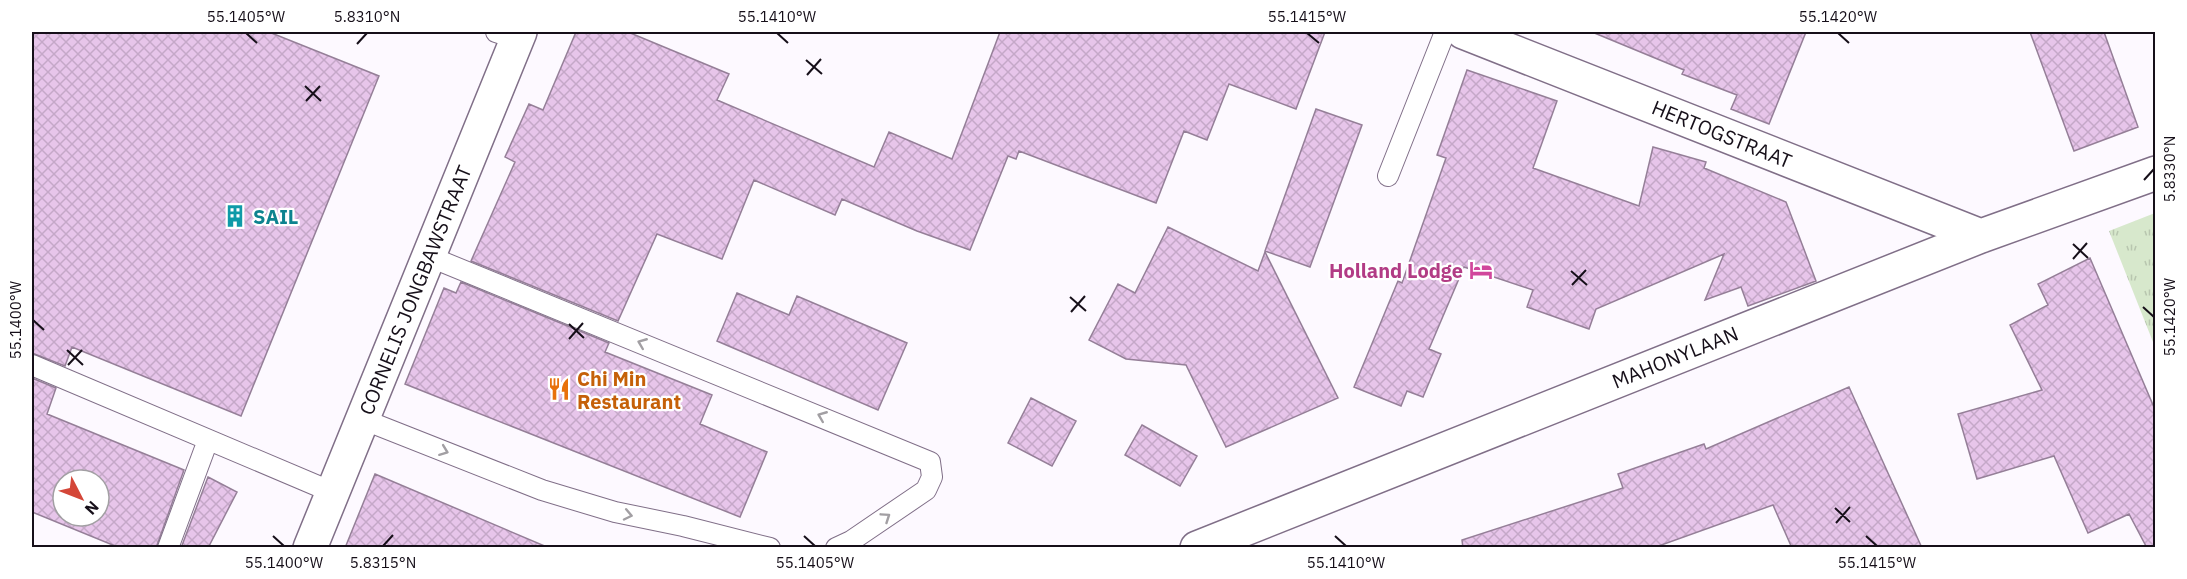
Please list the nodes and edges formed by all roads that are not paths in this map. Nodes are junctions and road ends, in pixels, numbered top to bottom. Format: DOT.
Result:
graph roads {
  1 [pos="1445,32"];
  2 [pos="1463,32"];
  3 [pos="511,34"];
  4 [pos="2156,173"];
  5 [pos="1388,176"];
  6 [pos="1981,236"];
  7 [pos="428,256"];
  8 [pos="32,365"];
  9 [pos="362,419"];
  10 [pos="208,440"];
  11 [pos="332,492"];
  12 [pos="168,548"];
  13 [pos="310,548"];
  14 [pos="770,548"];
  15 [pos="836,548"];
  16 [pos="1197,548"];
  1 -- 5 [label="lane"];
  2 -- 6 [label="street, HERTOGSTRAAT"];
  3 -- 7 [label="street, CORNELIS JONGBAWSTRAAT"];
  4 -- 6 [label="street, MAHONYLAAN"];
  6 -- 16 [label="street, MAHONYLAAN"];
  7 -- 9 [label="street, CORNELIS JONGBAWSTRAAT"];
  15 -- 7 [label="lane, one-way"];
  8 -- 10 [label="lane"];
  9 -- 11 [label="street, CORNELIS JONGBAWSTRAAT"];
  9 -- 14 [label="lane, one-way"];
  10 -- 11 [label="lane"];
  10 -- 12 [label="lane"];
  11 -- 13 [label="street, CORNELIS JONGBAWSTRAAT"];
}
